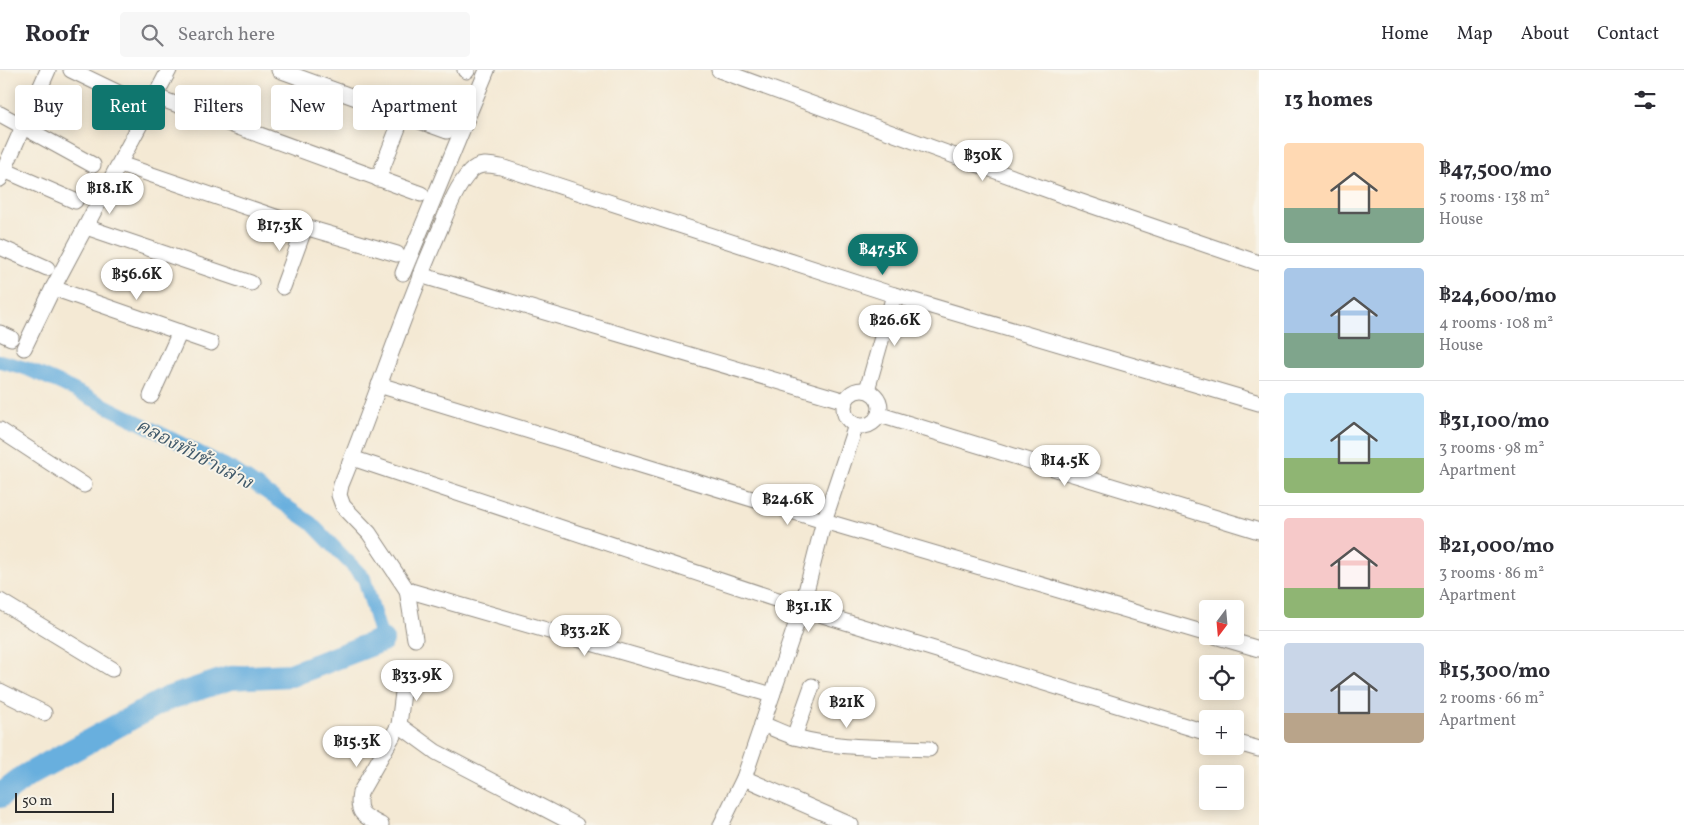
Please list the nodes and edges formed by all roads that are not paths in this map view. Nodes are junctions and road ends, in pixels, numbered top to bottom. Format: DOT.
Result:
graph roads {
  1 [pos="48,70"];
  2 [pos="71,70"];
  3 [pos="169,70"];
  4 [pos="279,70"];
  5 [pos="487,70"];
  6 [pos="719,70"];
  7 [pos="41,85"];
  8 [pos="102,85"];
  9 [pos="162,85"];
  10 [pos="353,97"];
  11 [pos="165,99"];
  12 [pos="0,114"];
  13 [pos="15,122"];
  14 [pos="20,130"];
  15 [pos="29,130"];
  16 [pos="138,130"];
  17 [pos="397,130"];
  18 [pos="120,164"];
  19 [pos="94,165"];
  20 [pos="2,174"];
  21 [pos="378,179"];
  22 [pos="421,194"];
  23 [pos="75,201"];
  24 [pos="304,226"];
  25 [pos="86,227"];
  26 [pos="0,247"];
  27 [pos="397,254"];
  28 [pos="1259,263"];
  29 [pos="46,268"];
  30 [pos="403,273"];
  31 [pos="420,275"];
  32 [pos="251,283"];
  33 [pos="284,287"];
  34 [pos="53,288"];
  35 [pos="894,295"];
  36 [pos="180,332"];
  37 [pos="211,343"];
  38 [pos="24,348"];
  39 [pos="379,385"];
  40 [pos="867,390"];
  41 [pos="151,396"];
  42 [pos="845,401"];
  43 [pos="1259,403"];
  44 [pos="880,414"];
  45 [pos="856,426"];
  46 [pos="0,430"];
  47 [pos="352,458"];
  48 [pos="84,484"];
  49 [pos="824,521"];
  50 [pos="1259,531"];
  51 [pos="407,590"];
  52 [pos="0,601"];
  53 [pos="802,607"];
  54 [pos="1199,631"];
  55 [pos="415,639"];
  56 [pos="1244,645"];
  57 [pos="1259,649"];
  58 [pos="112,669"];
  59 [pos="405,676"];
  60 [pos="812,686"];
  61 [pos="0,691"];
  62 [pos="772,695"];
  63 [pos="44,713"];
  64 [pos="399,724"];
  65 [pos="762,724"];
  66 [pos="1199,730"];
  67 [pos="794,737"];
  68 [pos="1244,745"];
  69 [pos="928,749"];
  70 [pos="1259,749"];
  71 [pos="744,778"];
  72 [pos="381,825"];
  73 [pos="576,825"];
  74 [pos="721,825"];
  75 [pos="851,825"];
  1 -- 7 [label="street"];
  2 -- 8 [label="street"];
  3 -- 9 [label="street"];
  4 -- 10 [label="street"];
  5 -- 30 [label="street"];
  6 -- 28 [label="street"];
  11 -- 21 [label="street"];
  12 -- 13 [label="street"];
  14 -- 20 [label="street"];
  15 -- 19 [label="street"];
  16 -- 18 [label="street"];
  17 -- 21 [label="street"];
  18 -- 24 [label="street"];
  18 -- 25 [label="street"];
  20 -- 23 [label="street"];
  21 -- 22 [label="street"];
  24 -- 27 [label="street"];
  24 -- 33 [label="street"];
  25 -- 32 [label="street"];
  25 -- 34 [label="street"];
  26 -- 29 [label="street"];
  31 -- 35 [label="street"];
  31 -- 39 [label="street"];
  31 -- 42 [label="street"];
  34 -- 36 [label="street"];
  34 -- 38 [label="street"];
  35 -- 40 [label="street"];
  35 -- 43 [label="street"];
  36 -- 37 [label="street"];
  36 -- 41 [label="street"];
  39 -- 47 [label="street"];
  39 -- 49 [label="street"];
  40 -- 42 [label="street"];
  40 -- 44 [label="street"];
  42 -- 45 [label="street"];
  44 -- 45 [label="street"];
  44 -- 50 [label="street"];
  45 -- 49 [label="street"];
  46 -- 48 [label="street"];
  47 -- 51 [label="street"];
  47 -- 53 [label="street"];
  49 -- 53 [label="street"];
  49 -- 54 [label="street"];
  51 -- 55 [label="street"];
  51 -- 62 [label="street"];
  52 -- 58 [label="street"];
  53 -- 62 [label="street"];
  53 -- 66 [label="street"];
  56 -- 57 [label="street"];
  59 -- 64 [label="street"];
  60 -- 67 [label="street"];
  61 -- 63 [label="street"];
  62 -- 65 [label="street"];
  64 -- 72 [label="street"];
  64 -- 73 [label="street"];
  65 -- 67 [label="street"];
  65 -- 71 [label="street"];
  67 -- 69 [label="street"];
  68 -- 70 [label="street"];
  71 -- 74 [label="street"];
  71 -- 75 [label="street"];
}
